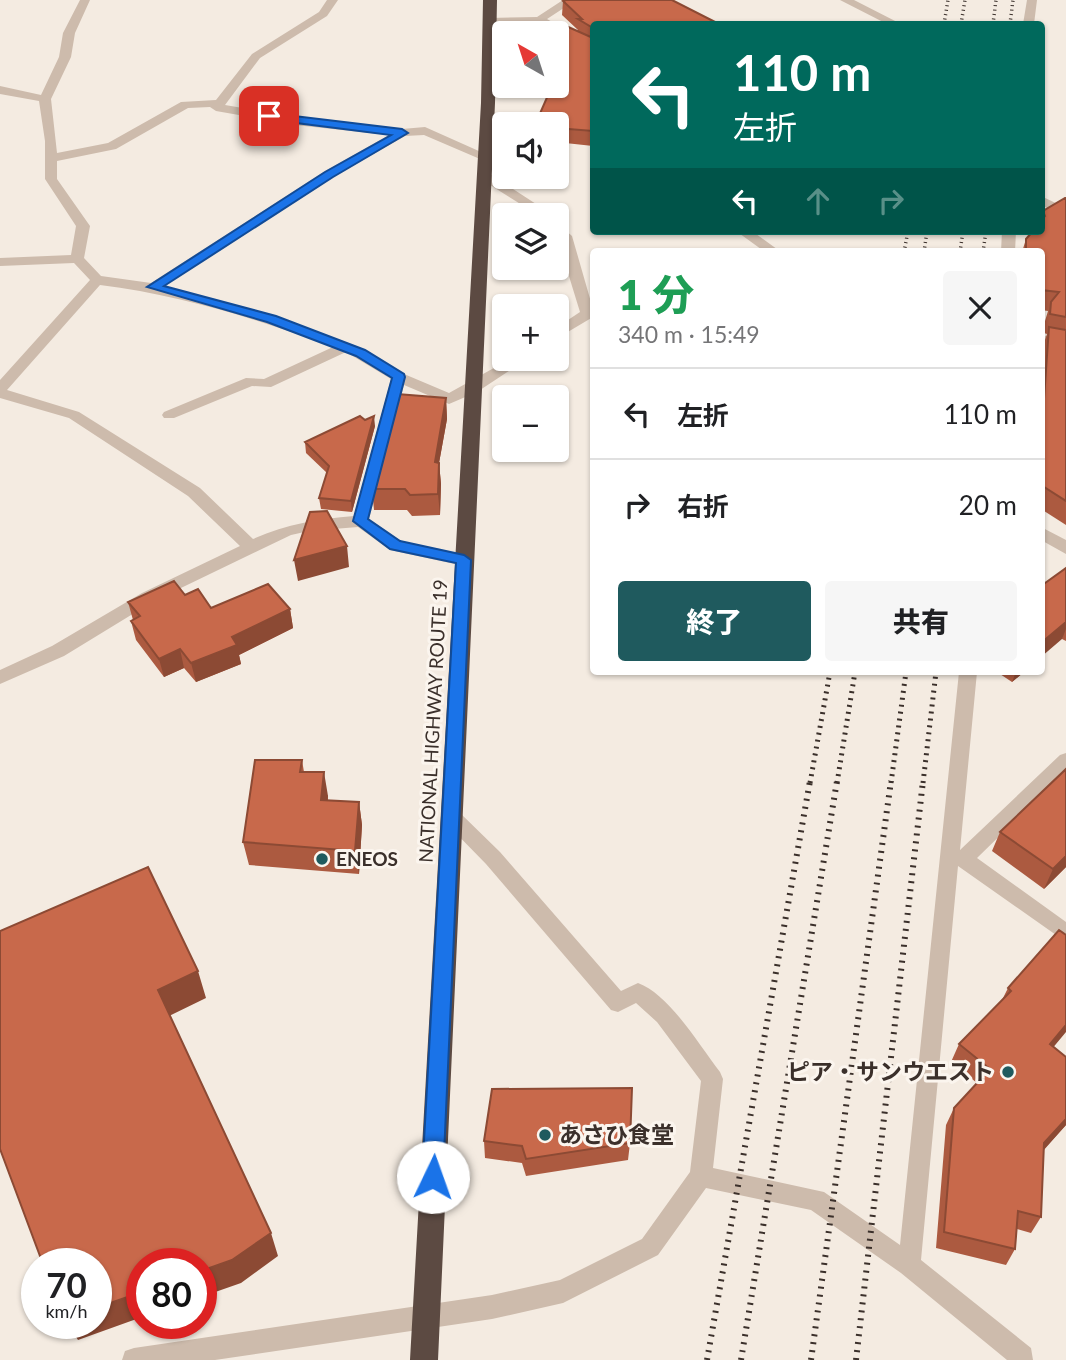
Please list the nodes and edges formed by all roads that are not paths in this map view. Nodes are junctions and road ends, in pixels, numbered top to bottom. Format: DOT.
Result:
graph roads {
  1 [pos="85,0"];
  2 [pos="333,0"];
  3 [pos="571,0"];
  4 [pos="845,0"];
  5 [pos="1032,0"];
  6 [pos="490,10"];
  7 [pos="540,20"];
  8 [pos="889,21"];
  9 [pos="1030,21"];
  10 [pos="590,47"];
  11 [pos="0,90"];
  12 [pos="45,99"];
  13 [pos="220,103"];
  14 [pos="402,133"];
  15 [pos="52,158"];
  16 [pos="484,165"];
  17 [pos="1045,202"];
  18 [pos="532,203"];
  19 [pos="1066,213"];
  20 [pos="749,235"];
  21 [pos="569,248"];
  22 [pos="768,248"];
  23 [pos="77,259"];
  24 [pos="0,262"];
  25 [pos="97,280"];
  26 [pos="153,287"];
  27 [pos="590,313"];
  28 [pos="569,327"];
  29 [pos="1045,340"];
  30 [pos="1066,344"];
  31 [pos="345,347"];
  32 [pos="500,371"];
  33 [pos="399,377"];
  34 [pos="471,389"];
  35 [pos="0,391"];
  36 [pos="169,415"];
  37 [pos="361,521"];
  38 [pos="1045,535"];
  39 [pos="251,547"];
  40 [pos="1066,548"];
  41 [pos="464,560"];
  42 [pos="968,675"];
  43 [pos="0,677"];
  44 [pos="1066,760"];
  45 [pos="451,816"];
  46 [pos="957,858"];
  47 [pos="1066,933"];
  48 [pos="701,1176"];
  49 [pos="909,1265"];
  50 [pos="426,1315"];
  51 [pos="1023,1359"];
  52 [pos="134,1360"];
  53 [pos="424,1360"];
  1 -- 12 [label="street"];
  2 -- 13 [label="street"];
  3 -- 7 [label="street"];
  4 -- 8 [label="street"];
  5 -- 9 [label="street"];
  6 -- 7 [label="street"];
  6 -- 16 [label="highway, NATIONAL HIGHWAY ROUTE 19"];
  7 -- 10 [label="street"];
  11 -- 12 [label="street"];
  12 -- 15 [label="street"];
  13 -- 14 [label="street"];
  13 -- 15 [label="street"];
  14 -- 16 [label="street"];
  14 -- 26 [label="street"];
  15 -- 23 [label="street"];
  16 -- 18 [label="street"];
  16 -- 34 [label="highway, NATIONAL HIGHWAY ROUTE 19"];
  17 -- 19 [label="street"];
  20 -- 22 [label="street"];
  21 -- 27 [label="street"];
  23 -- 24 [label="street"];
  23 -- 25 [label="street"];
  25 -- 26 [label="street"];
  25 -- 35 [label="street"];
  26 -- 31 [label="street"];
  27 -- 28 [label="street"];
  29 -- 30 [label="street"];
  31 -- 33 [label="street"];
  31 -- 36 [label="street"];
  32 -- 34 [label="street"];
  33 -- 34 [label="street"];
  33 -- 37 [label="street"];
  34 -- 41 [label="highway, NATIONAL HIGHWAY ROUTE 19"];
  35 -- 39 [label="street"];
  37 -- 39 [label="street"];
  37 -- 41 [label="street"];
  38 -- 40 [label="street"];
  39 -- 43 [label="street"];
  41 -- 45 [label="highway, NATIONAL HIGHWAY ROUTE 19"];
  42 -- 46 [label="street"];
  44 -- 46 [label="street"];
  45 -- 48 [label="street"];
  45 -- 50 [label="highway, NATIONAL HIGHWAY ROUTE 19"];
  46 -- 47 [label="street"];
  46 -- 49 [label="street"];
  48 -- 49 [label="street"];
  48 -- 50 [label="street"];
  49 -- 51 [label="street"];
  50 -- 52 [label="street"];
  50 -- 53 [label="highway, NATIONAL HIGHWAY ROUTE 19"];
}
